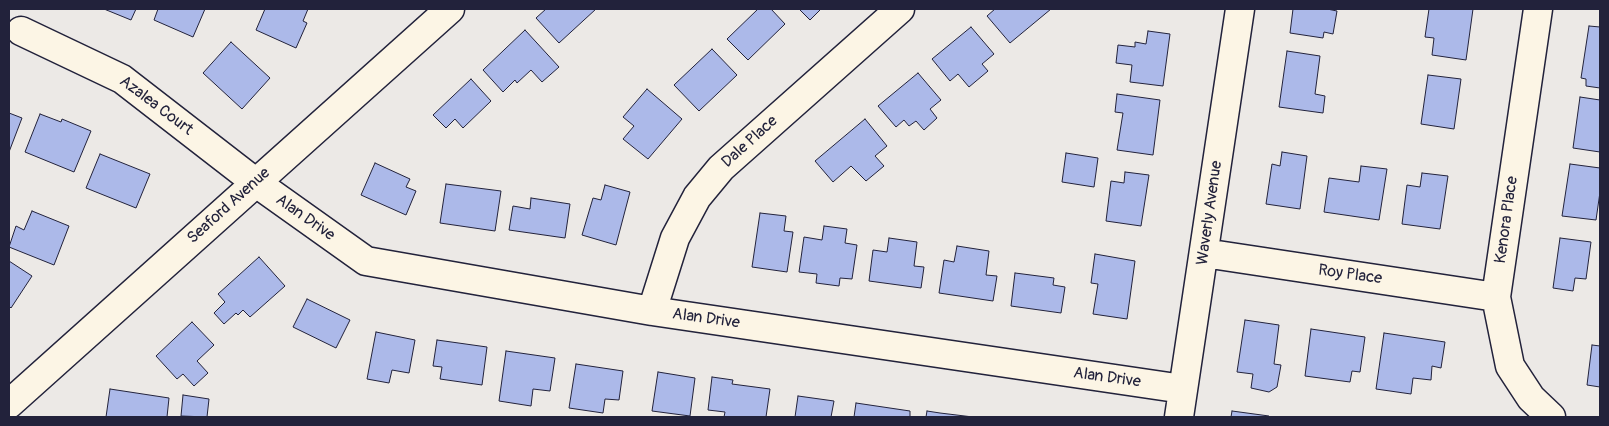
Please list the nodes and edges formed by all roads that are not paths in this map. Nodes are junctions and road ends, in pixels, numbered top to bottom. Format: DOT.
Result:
graph roads {
  1 [pos="450,9"];
  2 [pos="900,9"];
  3 [pos="1240,9"];
  4 [pos="1538,9"];
  5 [pos="21,31"];
  6 [pos="255,182"];
  7 [pos="1204,253"];
  8 [pos="1496,297"];
  9 [pos="652,311"];
  10 [pos="1183,389"];
  11 [pos="9,404"];
  12 [pos="1179,417"];
  13 [pos="1551,417"];
  1 -- 6 [label="street, Seaford Avenue"];
  2 -- 9 [label="street, Dale Place"];
  3 -- 7 [label="street, Waverly Avenue"];
  4 -- 8 [label="street, Kenora Place"];
  5 -- 6 [label="street, Azalea Court"];
  6 -- 9 [label="street, Alan Drive"];
  6 -- 11 [label="street, Seaford Avenue"];
  7 -- 8 [label="street, Roy Place"];
  7 -- 10 [label="street, Waverly Avenue"];
  8 -- 13 [label="street, Kenora Place"];
  9 -- 10 [label="street, Alan Drive"];
  10 -- 12 [label="street, Waverly Avenue"];
}
